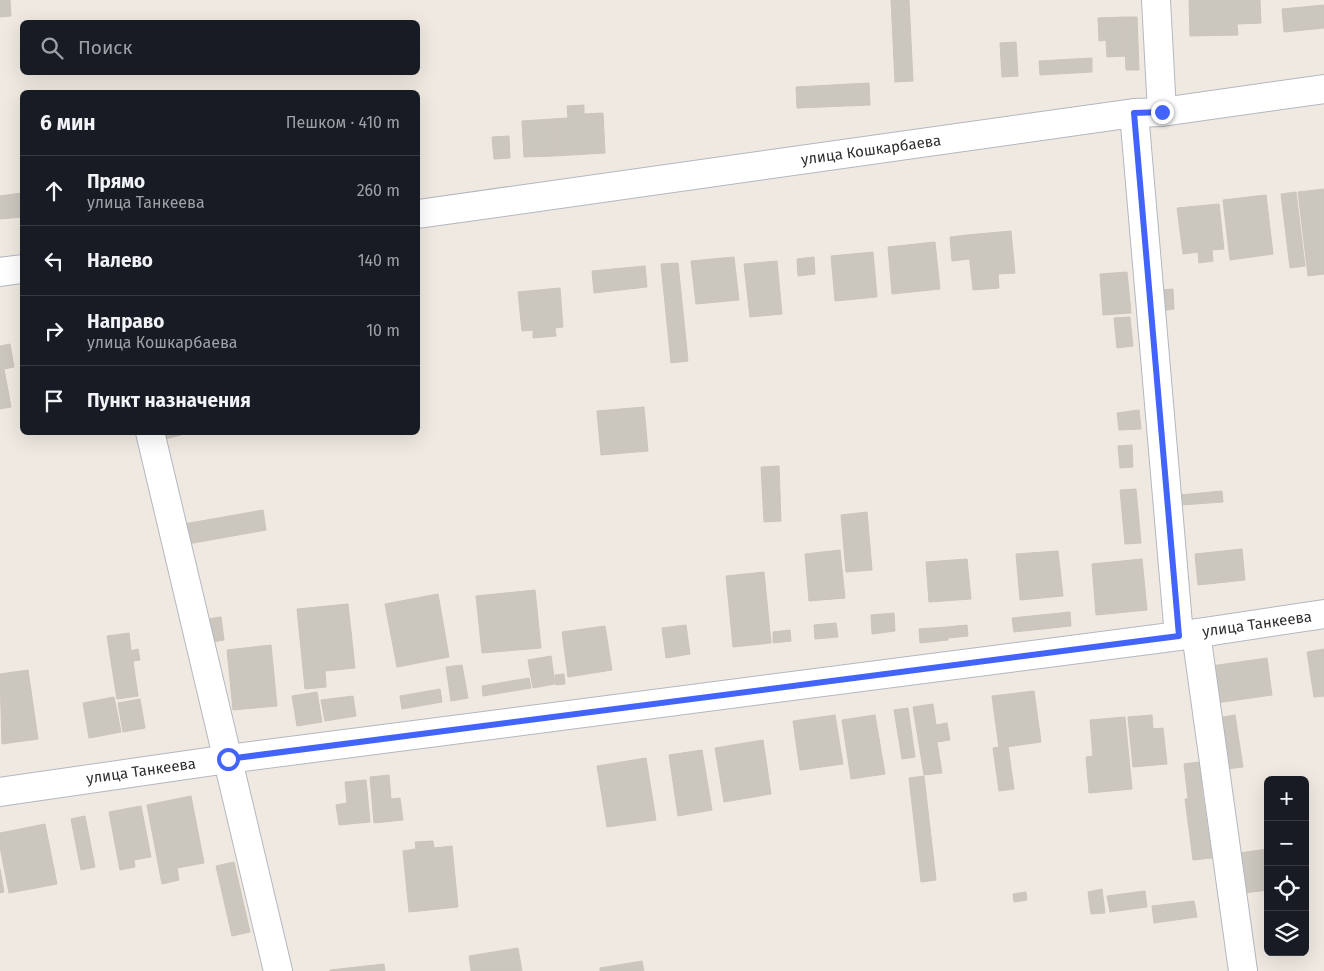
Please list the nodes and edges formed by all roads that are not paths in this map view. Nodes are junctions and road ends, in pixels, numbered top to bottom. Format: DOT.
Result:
graph roads {
  1 [pos="1156,0"];
  2 [pos="1324,89"];
  3 [pos="1162,112"];
  4 [pos="1134,113"];
  5 [pos="420,214"];
  6 [pos="20,269"];
  7 [pos="0,272"];
  8 [pos="151,435"];
  9 [pos="1324,614"];
  10 [pos="1187,634"];
  11 [pos="228,759"];
  12 [pos="0,792"];
  13 [pos="278,971"];
  14 [pos="1243,971"];
  1 -- 3 [label="street"];
  2 -- 3 [label="street, улица Кошкарбаева"];
  3 -- 4 [label="street, улица Кошкарбаева"];
  4 -- 5 [label="street, улица Кошкарбаева"];
  4 -- 10 [label="street"];
  6 -- 7 [label="street"];
  8 -- 11 [label="street"];
  9 -- 10 [label="street, улица Танкеева"];
  10 -- 11 [label="street, улица Танкеева"];
  10 -- 14 [label="street"];
  11 -- 12 [label="street, улица Танкеева"];
  11 -- 13 [label="street"];
}
